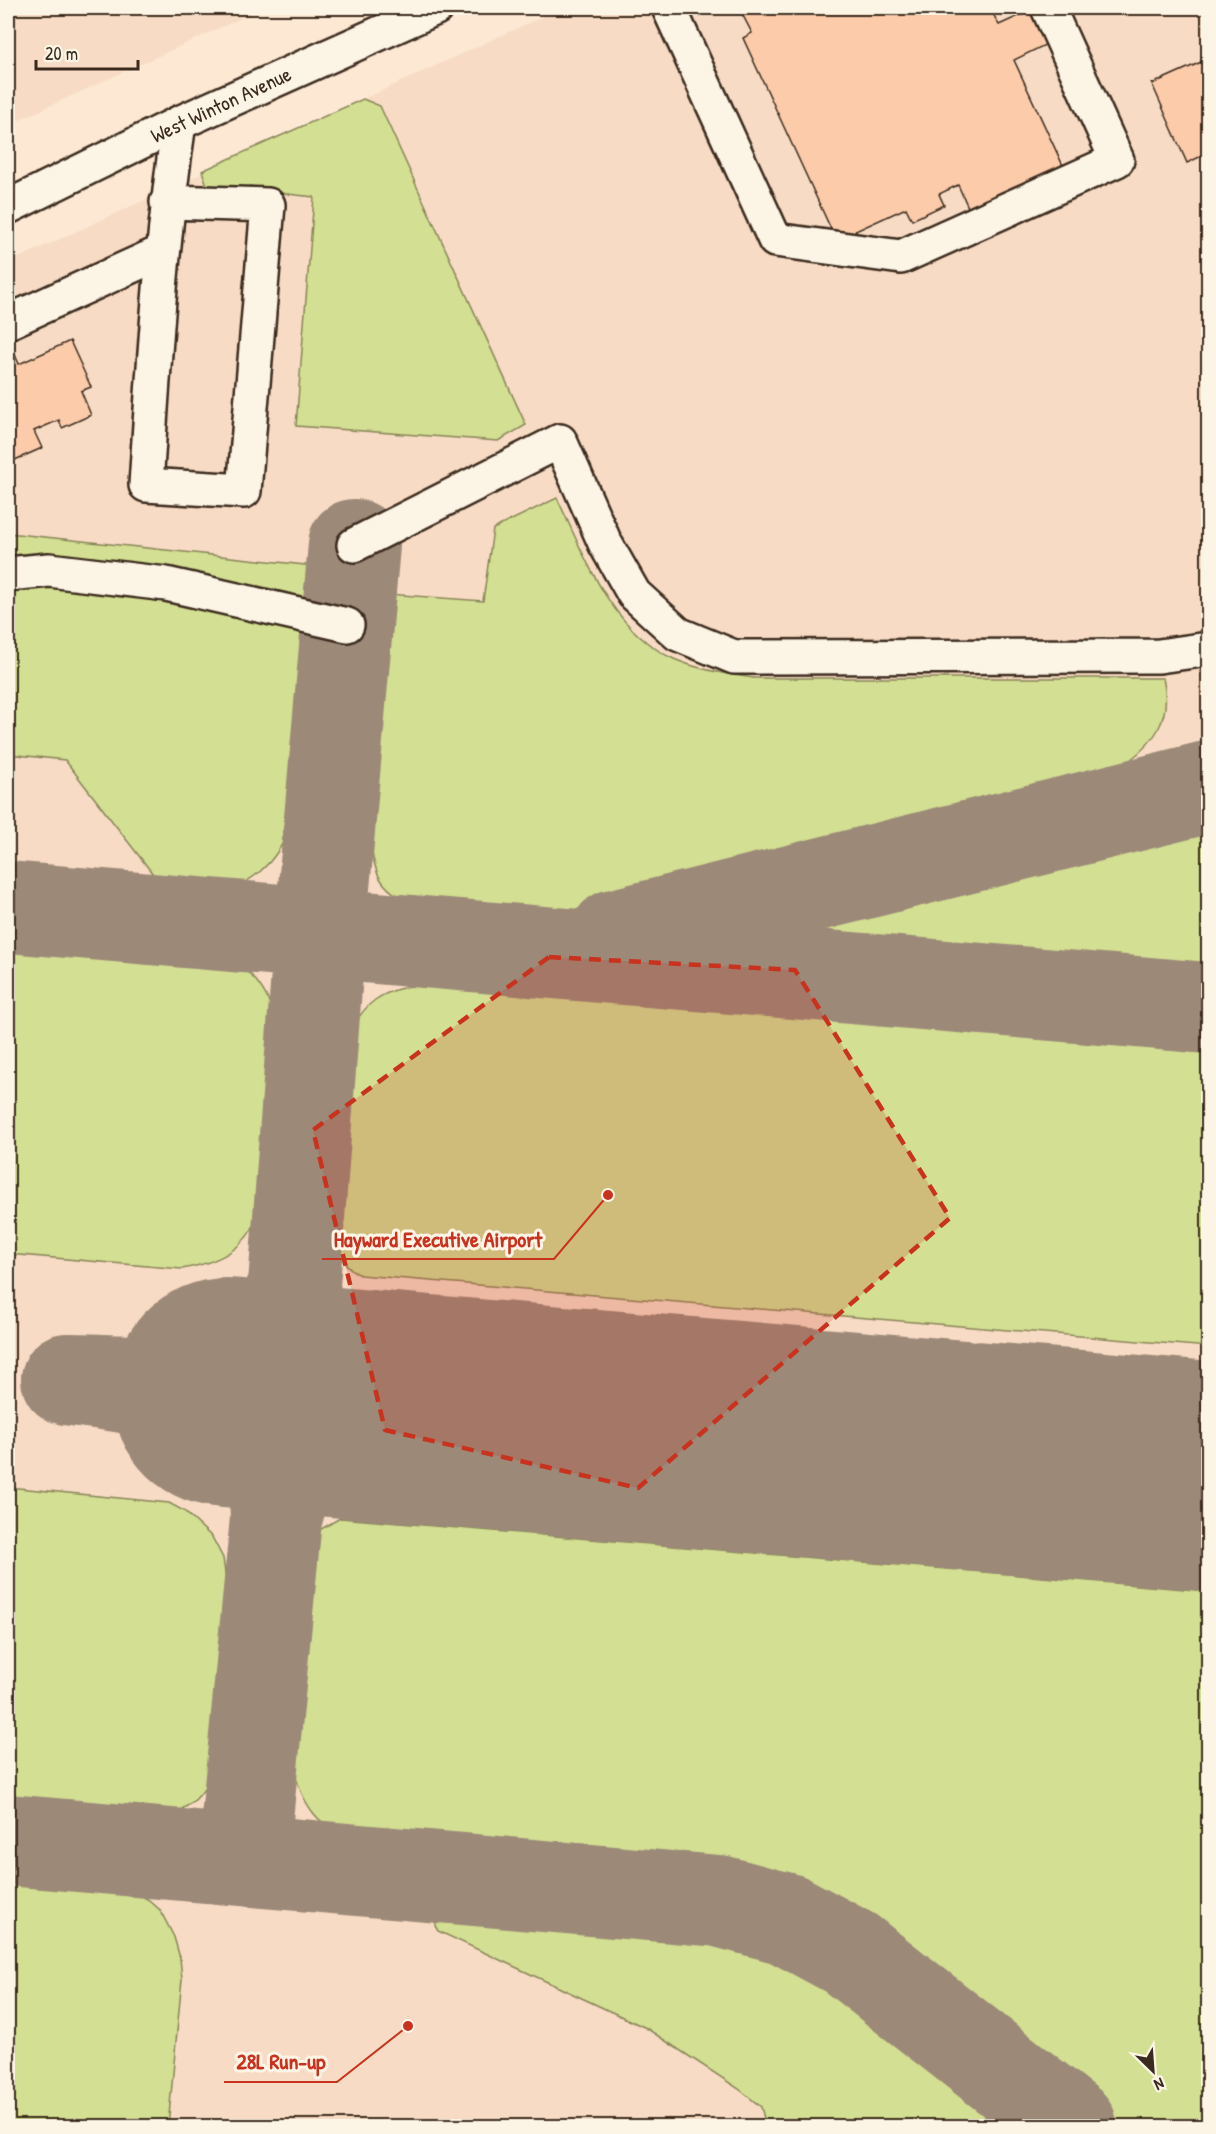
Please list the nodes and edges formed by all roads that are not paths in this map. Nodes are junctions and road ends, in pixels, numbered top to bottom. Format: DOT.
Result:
graph roads {
  1 [pos="436,8"];
  2 [pos="669,8"];
  3 [pos="1048,8"];
  4 [pos="179,123"];
  5 [pos="167,202"];
  6 [pos="8,207"];
  7 [pos="162,252"];
  8 [pos="8,322"];
  9 [pos="354,544"];
  10 [pos="8,574"];
  11 [pos="347,625"];
  12 [pos="1209,649"];
  1 -- 4 [label="main road, West Winton Avenue"];
  2 -- 3 [label="main road"];
  4 -- 5 [label="main road"];
  4 -- 6 [label="main road, West Winton Avenue"];
  5 -- 7 [label="main road"];
  5 -- 7 [label="main road"];
  7 -- 8 [label="main road"];
  9 -- 12 [label="main road"];
  10 -- 11 [label="main road"];
}
